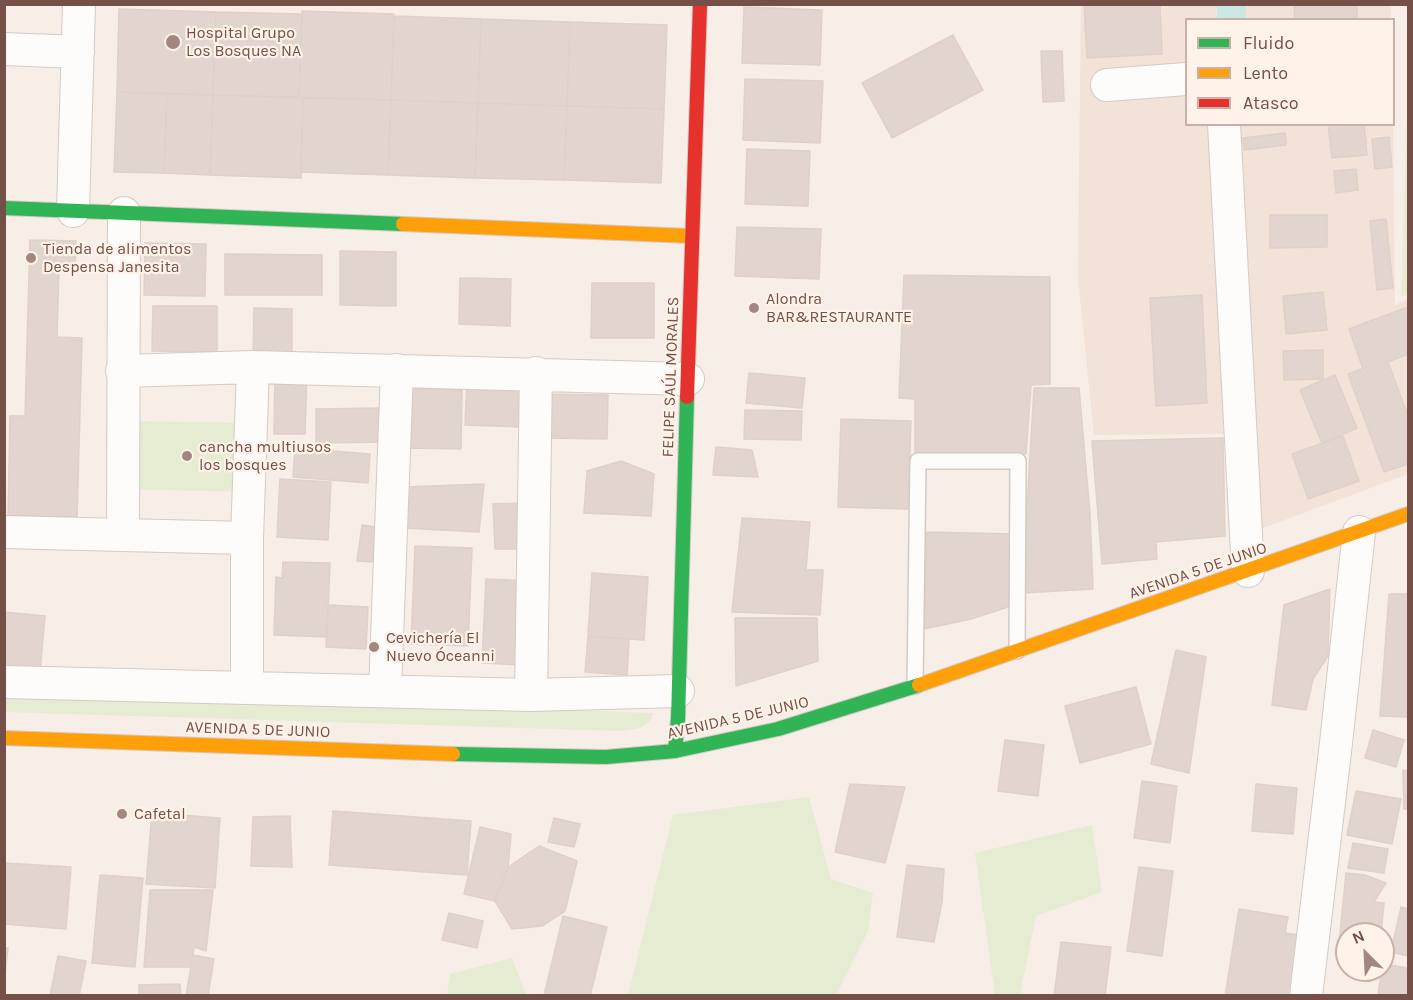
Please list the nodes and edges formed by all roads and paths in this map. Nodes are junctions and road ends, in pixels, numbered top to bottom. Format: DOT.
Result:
graph roads {
  1 [pos="79,4"];
  2 [pos="687,4"];
  3 [pos="700,5"];
  4 [pos="4,49"];
  5 [pos="78,52"];
  6 [pos="1185,80"];
  7 [pos="1107,85"];
  8 [pos="1224,126"];
  9 [pos="4,208"];
  10 [pos="73,211"];
  11 [pos="124,213"];
  12 [pos="691,236"];
  13 [pos="254,367"];
  14 [pos="397,370"];
  15 [pos="122,371"];
  16 [pos="536,373"];
  17 [pos="688,379"];
  18 [pos="1408,514"];
  19 [pos="4,532"];
  20 [pos="1359,532"];
  21 [pos="123,534"];
  22 [pos="247,538"];
  23 [pos="1248,572"];
  24 [pos="1017,651"];
  25 [pos="4,682"];
  26 [pos="915,686"];
  27 [pos="247,687"];
  28 [pos="385,691"];
  29 [pos="678,692"];
  30 [pos="531,695"];
  31 [pos="4,738"];
  32 [pos="675,751"];
  33 [pos="1306,996"];
  1 -- 5 [label="street"];
  2 -- 3 [label="street"];
  3 -- 12 [label="street, FELIPE SAÚL MORALES"];
  4 -- 5 [label="street"];
  5 -- 10 [label="street"];
  6 -- 7 [label="street"];
  8 -- 23 [label="street"];
  9 -- 10 [label="street"];
  10 -- 11 [label="street"];
  11 -- 12 [label="street"];
  11 -- 15 [label="street"];
  12 -- 17 [label="street, FELIPE SAÚL MORALES"];
  13 -- 14 [label="street"];
  13 -- 15 [label="street"];
  13 -- 22 [label="street"];
  14 -- 16 [label="street"];
  14 -- 28 [label="street"];
  15 -- 21 [label="street"];
  16 -- 17 [label="street"];
  16 -- 30 [label="street"];
  17 -- 29 [label="street, FELIPE SAÚL MORALES"];
  18 -- 20 [label="street, AVENIDA 5 DE JUNIO"];
  19 -- 21 [label="street"];
  20 -- 23 [label="street, AVENIDA 5 DE JUNIO"];
  20 -- 33 [label="street"];
  21 -- 22 [label="street"];
  22 -- 27 [label="street"];
  23 -- 24 [label="street, AVENIDA 5 DE JUNIO"];
  24 -- 26 [label="street, AVENIDA 5 DE JUNIO"];
  24 -- 26 [label="lane"];
  25 -- 27 [label="street"];
  26 -- 32 [label="street, AVENIDA 5 DE JUNIO"];
  27 -- 28 [label="street"];
  28 -- 30 [label="street"];
  29 -- 30 [label="street"];
  29 -- 32 [label="street, FELIPE SAÚL MORALES"];
  31 -- 32 [label="street, AVENIDA 5 DE JUNIO"];
}
